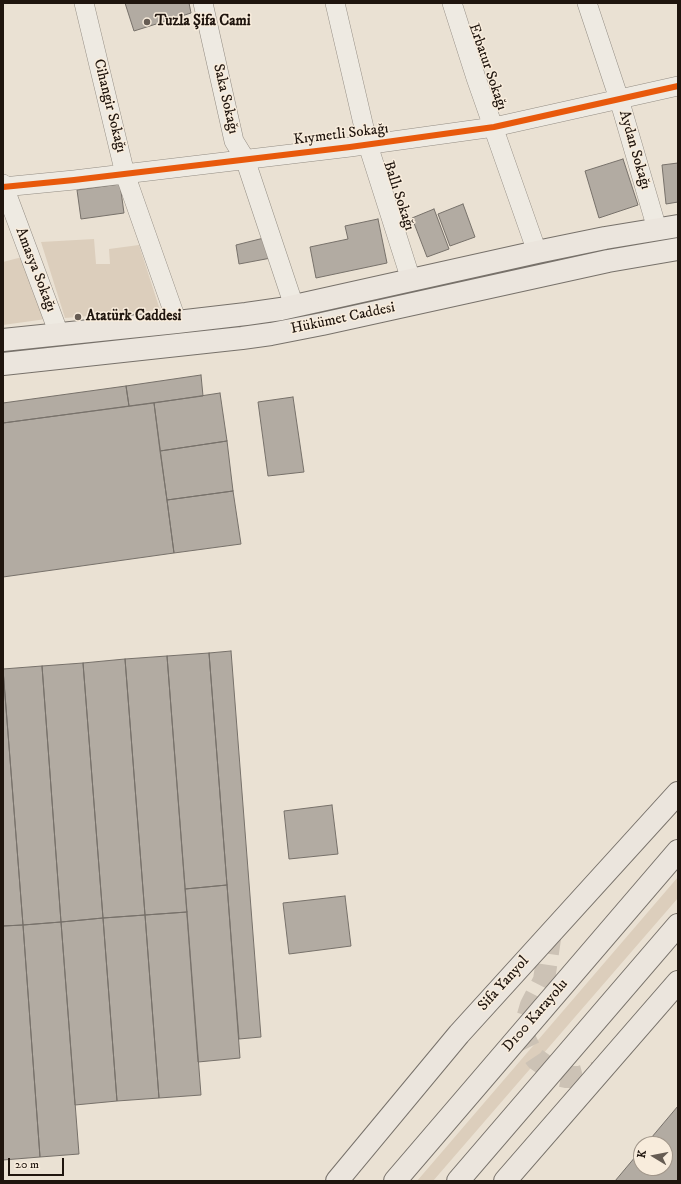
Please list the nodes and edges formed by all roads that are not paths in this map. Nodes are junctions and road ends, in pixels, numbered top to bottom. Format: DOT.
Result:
graph roads {
  1 [pos="84,3"];
  2 [pos="203,3"];
  3 [pos="336,3"];
  4 [pos="452,3"];
  5 [pos="587,3"];
  6 [pos="678,86"];
  7 [pos="619,100"];
  8 [pos="494,127"];
  9 [pos="368,145"];
  10 [pos="246,160"];
  11 [pos="125,174"];
  12 [pos="3,186"];
  13 [pos="668,227"];
  14 [pos="678,249"];
  15 [pos="537,252"];
  16 [pos="411,280"];
  17 [pos="294,306"];
  18 [pos="177,322"];
  19 [pos="60,334"];
  20 [pos="3,340"];
  21 [pos="3,364"];
  22 [pos="678,793"];
  23 [pos="678,851"];
  24 [pos="678,925"];
  25 [pos="678,982"];
  26 [pos="337,1181"];
  27 [pos="395,1181"];
  28 [pos="458,1181"];
  29 [pos="505,1181"];
  1 -- 11 [label="street, Cihangir Sokağı"];
  2 -- 10 [label="street, Saka Sokağı"];
  3 -- 9 [label="street, Ballı Sokağı"];
  4 -- 8 [label="street, Erbatur Sokağı"];
  5 -- 7 [label="street, Aydan Sokağı"];
  6 -- 7 [label="street, Kıymetli Sokağı"];
  7 -- 8 [label="street, Kıymetli Sokağı"];
  7 -- 13 [label="street, Aydan Sokağı"];
  8 -- 9 [label="street, Kıymetli Sokağı"];
  8 -- 15 [label="street, Erbatur Sokağı"];
  9 -- 10 [label="street, Kıymetli Sokağı"];
  9 -- 16 [label="street, Ballı Sokağı"];
  10 -- 11 [label="street, Kıymetli Sokağı"];
  10 -- 17 [label="street, Saka Sokağı"];
  11 -- 12 [label="street, Kıymetli Sokağı"];
  11 -- 18 [label="street, Cihangir Sokağı"];
  12 -- 19 [label="street, Amasya Sokağı"];
  13 -- 15 [label="main road, Hükümet Caddesi"];
  14 -- 21 [label="main road, Hükümet Caddesi"];
  15 -- 16 [label="main road, Hükümet Caddesi"];
  16 -- 17 [label="main road, Hükümet Caddesi"];
  17 -- 18 [label="main road, Hükümet Caddesi"];
  18 -- 19 [label="main road, Hükümet Caddesi"];
  19 -- 20 [label="main road, Hükümet Caddesi"];
  22 -- 26 [label="main road, Sifa Yanyol"];
  23 -- 27 [label="main road, D100 Karayolu"];
  24 -- 28 [label="main road"];
  25 -- 29 [label="main road"];
}
